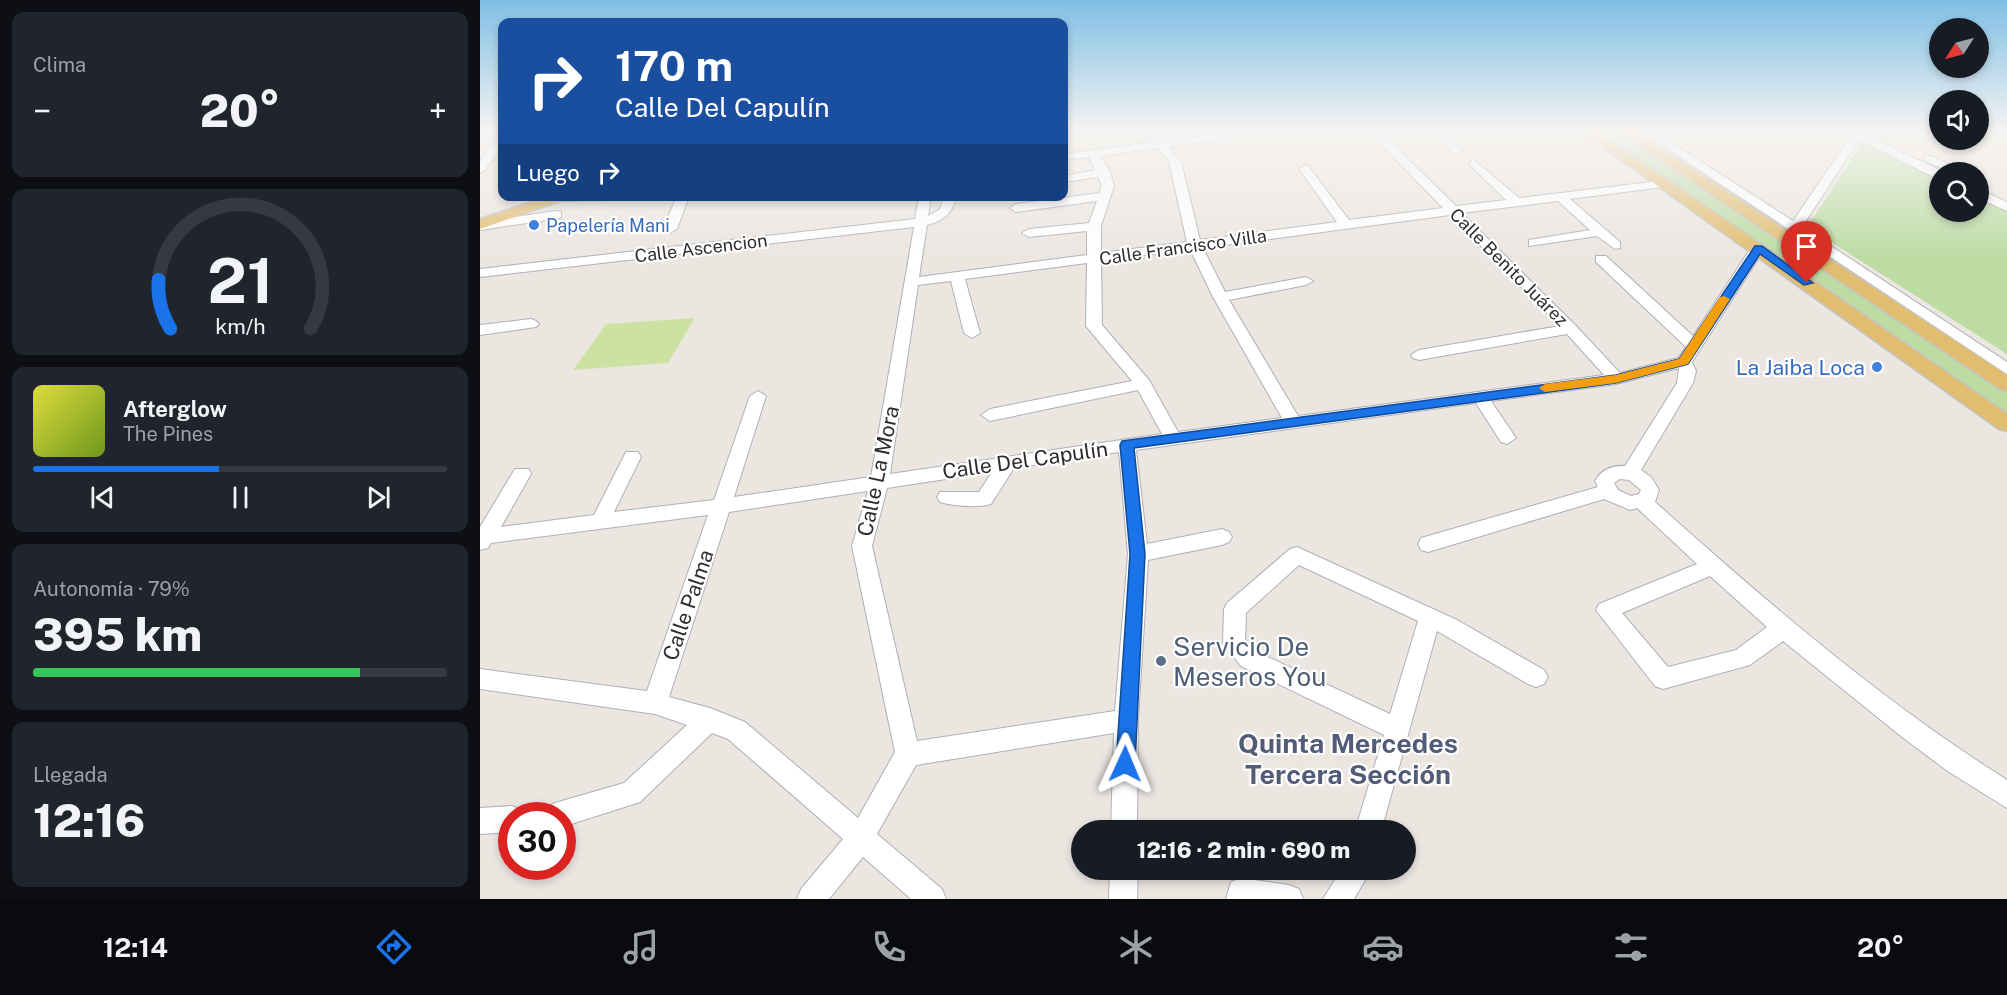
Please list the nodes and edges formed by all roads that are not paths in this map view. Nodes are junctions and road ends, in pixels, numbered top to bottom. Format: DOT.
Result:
graph roads {
  1 [pos="1101,174"];
  2 [pos="1178,174"];
  3 [pos="1309,174"];
  4 [pos="1416,174"];
  5 [pos="1486,174"];
  6 [pos="1651,174"];
  7 [pos="1690,174"];
  8 [pos="1711,174"];
  9 [pos="1829,174"];
  10 [pos="1068,180"];
  11 [pos="1664,183"];
  12 [pos="1106,185"];
  13 [pos="1989,186"];
  14 [pos="1733,188"];
  15 [pos="1068,190"];
  16 [pos="1068,195"];
  17 [pos="2007,195"];
  18 [pos="1562,198"];
  19 [pos="1989,198"];
  20 [pos="596,201"];
  21 [pos="681,201"];
  22 [pos="924,201"];
  23 [pos="949,201"];
  24 [pos="1043,201"];
  25 [pos="1518,204"];
  26 [pos="2007,207"];
  27 [pos="560,208"];
  28 [pos="1016,208"];
  29 [pos="1455,212"];
  30 [pos="1754,216"];
  31 [pos="922,222"];
  32 [pos="480,225"];
  33 [pos="1346,225"];
  34 [pos="1094,226"];
  35 [pos="1795,228"];
  36 [pos="670,229"];
  37 [pos="1029,232"];
  38 [pos="1599,232"];
  39 [pos="1534,243"];
  40 [pos="1194,244"];
  41 [pos="1615,245"];
  42 [pos="1057,247"];
  43 [pos="1758,248"];
  44 [pos="1095,259"];
  45 [pos="1601,259"];
  46 [pos="480,273"];
  47 [pos="957,275"];
  48 [pos="1306,281"];
  49 [pos="911,282"];
  50 [pos="1220,297"];
  51 [pos="1877,299"];
  52 [pos="531,324"];
  53 [pos="1571,329"];
  54 [pos="480,330"];
  55 [pos="972,333"];
  56 [pos="1693,345"];
  57 [pos="1419,355"];
  58 [pos="1684,362"];
  59 [pos="2007,369"];
  60 [pos="1616,379"];
  61 [pos="1143,384"];
  62 [pos="2007,384"];
  63 [pos="758,396"];
  64 [pos="1480,397"];
  65 [pos="990,414"];
  66 [pos="1293,423"];
  67 [pos="2007,423"];
  68 [pos="1507,438"];
  69 [pos="1173,439"];
  70 [pos="1127,445"];
  71 [pos="632,457"];
  72 [pos="1008,463"];
  73 [pos="1630,473"];
  74 [pos="522,474"];
  75 [pos="880,480"];
  76 [pos="1607,491"];
  77 [pos="947,497"];
  78 [pos="1642,502"];
  79 [pos="721,506"];
  80 [pos="601,520"];
  81 [pos="1222,537"];
  82 [pos="482,539"];
  83 [pos="1428,544"];
  84 [pos="1138,554"];
  85 [pos="1712,566"];
  86 [pos="1430,618"];
  87 [pos="1782,629"];
  88 [pos="1536,677"];
  89 [pos="480,679"];
  90 [pos="655,703"];
  91 [pos="710,719"];
  92 [pos="1126,720"];
  93 [pos="1396,729"];
  94 [pos="908,754"];
  95 [pos="2007,795"];
  96 [pos="576,810"];
  97 [pos="498,820"];
  98 [pos="1124,820"];
  99 [pos="1371,820"];
  100 [pos="480,821"];
  101 [pos="860,839"];
  102 [pos="1124,880"];
  103 [pos="1350,880"];
  104 [pos="811,899"];
  105 [pos="932,899"];
  106 [pos="1124,899"];
  107 [pos="1240,899"];
  108 [pos="1289,899"];
  109 [pos="1337,899"];
  1 -- 12 [label="street"];
  2 -- 40 [label="street"];
  3 -- 33 [label="street"];
  4 -- 29 [label="street, Calle Benito Juárez"];
  5 -- 25 [label="street"];
  6 -- 11 [label="main road"];
  7 -- 30 [label="main road"];
  8 -- 14 [label="street"];
  9 -- 35 [label="street"];
  10 -- 12 [label="street"];
  11 -- 18 [label="street, Calle Francisco Villa"];
  11 -- 43 [label="main road"];
  12 -- 15 [label="street"];
  12 -- 16 [label="street"];
  12 -- 34 [label="street"];
  13 -- 17 [label="street"];
  14 -- 30 [label="main road"];
  14 -- 35 [label="street"];
  18 -- 25 [label="street, Calle Francisco Villa"];
  18 -- 38 [label="street"];
  19 -- 26 [label="street"];
  20 -- 27 [label="street"];
  21 -- 36 [label="street"];
  22 -- 31 [label="street, Calle La Mora"];
  23 -- 31 [label="street"];
  24 -- 28 [label="street"];
  25 -- 29 [label="street, Calle Francisco Villa"];
  27 -- 32 [label="main road"];
  29 -- 33 [label="street, Calle Francisco Villa"];
  29 -- 53 [label="street, Calle Benito Juárez"];
  30 -- 51 [label="main road"];
  31 -- 46 [label="street, Calle Ascencion"];
  31 -- 49 [label="street, Calle La Mora"];
  33 -- 40 [label="street, Calle Francisco Villa"];
  34 -- 42 [label="street"];
  34 -- 44 [label="street"];
  35 -- 59 [label="street"];
  37 -- 42 [label="street"];
  38 -- 39 [label="street"];
  38 -- 41 [label="street"];
  40 -- 44 [label="street, Calle Francisco Villa"];
  40 -- 50 [label="street"];
  42 -- 44 [label="street, Calle Francisco Villa"];
  42 -- 47 [label="street, Calle Francisco Villa"];
  43 -- 56 [label="street"];
  43 -- 67 [label="main road"];
  44 -- 61 [label="street"];
  45 -- 56 [label="street"];
  47 -- 49 [label="street, Calle Francisco Villa"];
  47 -- 55 [label="street"];
  48 -- 50 [label="street"];
  49 -- 75 [label="street, Calle La Mora"];
  50 -- 66 [label="street"];
  51 -- 59 [label="main road"];
  51 -- 62 [label="main road"];
  52 -- 54 [label="street"];
  53 -- 57 [label="street"];
  53 -- 60 [label="street, Calle Benito Juárez"];
  56 -- 58 [label="street"];
  58 -- 60 [label="street, Calle Del Capulín"];
  58 -- 73 [label="street"];
  60 -- 64 [label="street, Calle Del Capulín"];
  61 -- 65 [label="street"];
  61 -- 69 [label="street"];
  63 -- 79 [label="street, Calle Palma"];
  64 -- 66 [label="street, Calle Del Capulín"];
  64 -- 68 [label="street"];
  66 -- 69 [label="street, Calle Del Capulín"];
  69 -- 70 [label="street, Calle Del Capulín"];
  70 -- 72 [label="street, Calle Del Capulín"];
  70 -- 84 [label="street"];
  71 -- 80 [label="street"];
  72 -- 75 [label="street, Calle Del Capulín"];
  72 -- 77 [label="street"];
  73 -- 76 [label="street"];
  73 -- 78 [label="street"];
  74 -- 82 [label="street"];
  75 -- 79 [label="street, Calle Del Capulín"];
  75 -- 94 [label="street, Calle La Mora"];
  76 -- 78 [label="street"];
  76 -- 83 [label="street"];
  78 -- 85 [label="street"];
  79 -- 80 [label="street, Calle Del Capulín"];
  79 -- 90 [label="street, Calle Palma"];
  80 -- 82 [label="street, Calle Del Capulín"];
  81 -- 84 [label="street"];
  84 -- 92 [label="street"];
  85 -- 87 [label="street"];
  85 -- 87 [label="street"];
  86 -- 88 [label="street"];
  86 -- 93 [label="street"];
  86 -- 93 [label="street"];
  87 -- 95 [label="street"];
  89 -- 90 [label="street"];
  90 -- 91 [label="street"];
  91 -- 96 [label="street"];
  91 -- 101 [label="street"];
  92 -- 94 [label="street"];
  92 -- 98 [label="street"];
  93 -- 99 [label="street"];
  94 -- 101 [label="street"];
  97 -- 100 [label="street"];
  101 -- 104 [label="street"];
  101 -- 105 [label="street"];
  102 -- 106 [label="street"];
  103 -- 109 [label="street"];
  107 -- 108 [label="street"];
}
